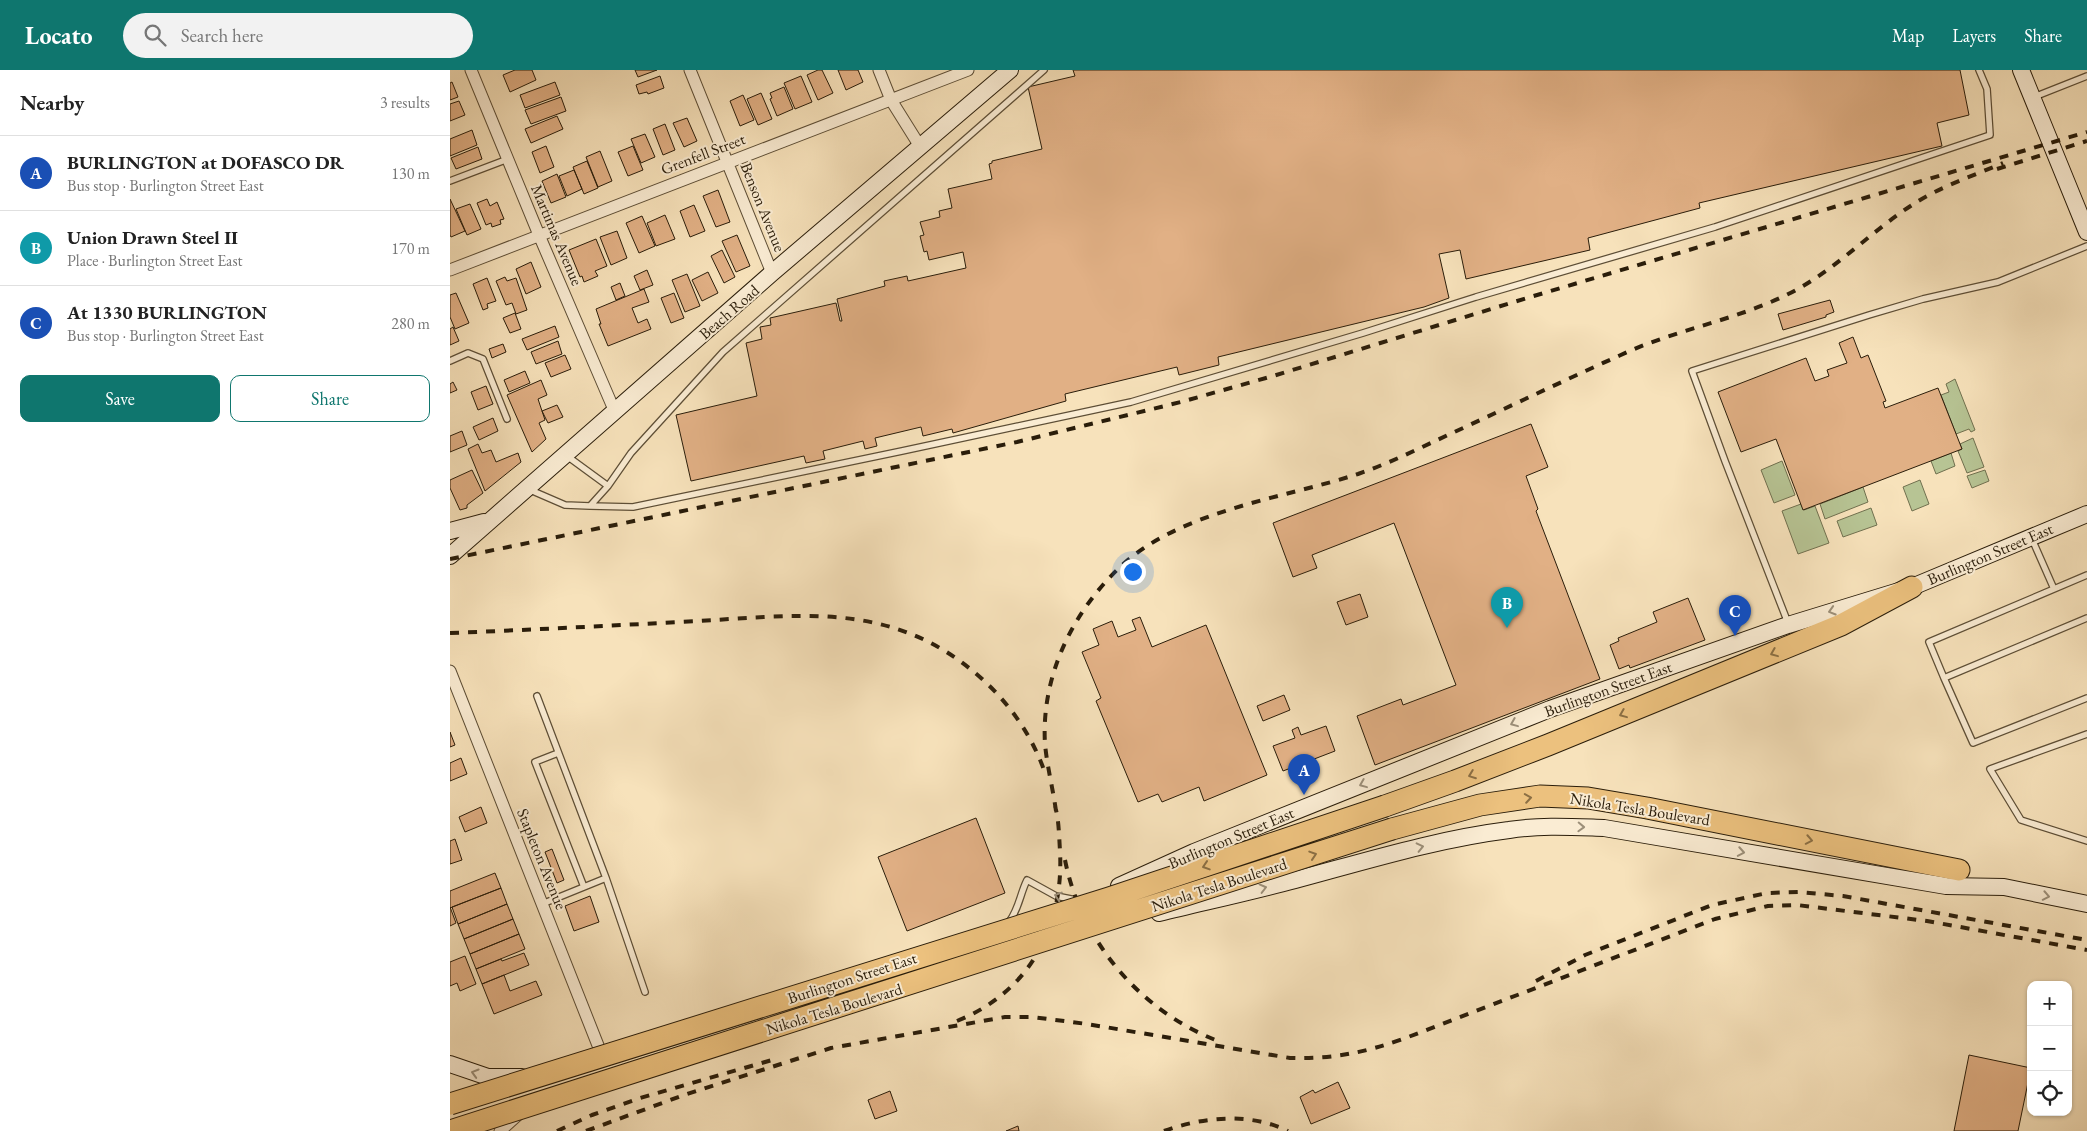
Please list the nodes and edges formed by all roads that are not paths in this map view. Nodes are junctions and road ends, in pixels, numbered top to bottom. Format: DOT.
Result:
graph roads {
  1 [pos="471,70"];
  2 [pos="690,70"];
  3 [pos="879,70"];
  4 [pos="968,70"];
  5 [pos="1010,70"];
  6 [pos="1044,70"];
  7 [pos="1979,70"];
  8 [pos="2021,70"];
  9 [pos="2087,76"];
  10 [pos="2032,98"];
  11 [pos="891,100"];
  12 [pos="921,148"];
  13 [pos="508,159"];
  14 [pos="726,162"];
  15 [pos="450,181"];
  16 [pos="2085,221"];
  17 [pos="539,235"];
  18 [pos="2087,246"];
  19 [pos="450,270"];
  20 [pos="772,273"];
  21 [pos="450,360"];
  22 [pos="615,412"];
  23 [pos="507,419"];
  24 [pos="567,455"];
  25 [pos="608,486"];
  26 [pos="528,489"];
  27 [pos="590,506"];
  28 [pos="2087,514"];
  29 [pos="492,519"];
  30 [pos="450,531"];
  31 [pos="2031,537"];
  32 [pos="450,556"];
  33 [pos="2087,575"];
  34 [pos="1912,587"];
  35 [pos="2054,590"];
  36 [pos="2087,618"];
  37 [pos="1788,625"];
  38 [pos="450,671"];
  39 [pos="1944,678"];
  40 [pos="537,696"];
  41 [pos="2087,698"];
  42 [pos="2087,734"];
  43 [pos="558,753"];
  44 [pos="1277,838"];
  45 [pos="2087,841"];
  46 [pos="1280,847"];
  47 [pos="1283,855"];
  48 [pos="1958,870"];
  49 [pos="606,878"];
  50 [pos="1293,881"];
  51 [pos="584,886"];
  52 [pos="2004,887"];
  53 [pos="1092,898"];
  54 [pos="542,904"];
  55 [pos="2087,904"];
  56 [pos="1003,929"];
  57 [pos="645,992"];
  58 [pos="603,1058"];
  59 [pos="450,1064"];
  60 [pos="537,1077"];
  61 [pos="544,1096"];
  62 [pos="450,1103"];
  63 [pos="450,1131"];
  64 [pos="456,1131"];
  65 [pos="500,1131"];
  1 -- 13 [label="street, Martimas Avenue"];
  2 -- 14 [label="street, Benson Avenue"];
  3 -- 11 [label="street"];
  4 -- 11 [label="street, Grenfell Street"];
  5 -- 12 [label="main road, Beach Road"];
  6 -- 25 [label="lane"];
  7 -- 27 [label="lane"];
  8 -- 10 [label="main road"];
  9 -- 10 [label="lane"];
  10 -- 16 [label="main road"];
  11 -- 12 [label="street"];
  11 -- 14 [label="street, Grenfell Street"];
  12 -- 20 [label="main road, Beach Road"];
  13 -- 15 [label="lane"];
  13 -- 17 [label="street, Martimas Avenue"];
  14 -- 17 [label="street, Grenfell Street"];
  14 -- 20 [label="street, Benson Avenue"];
  17 -- 19 [label="street, Grenfell Street"];
  17 -- 22 [label="street, Martimas Avenue"];
  18 -- 37 [label="lane"];
  20 -- 22 [label="main road, Beach Road"];
  21 -- 23 [label="lane"];
  22 -- 24 [label="main road, Beach Road"];
  24 -- 25 [label="lane"];
  24 -- 26 [label="main road, Beach Road"];
  25 -- 27 [label="lane"];
  26 -- 27 [label="lane"];
  26 -- 29 [label="main road, Beach Road"];
  28 -- 31 [label="main road, Burlington Street East"];
  29 -- 30 [label="main road"];
  29 -- 32 [label="main road, Beach Road"];
  31 -- 34 [label="main road, Burlington Street East"];
  31 -- 35 [label="lane"];
  33 -- 35 [label="lane"];
  34 -- 37 [label="main road, Burlington Street East, one-way"];
  34 -- 62 [label="highway, Nikola Tesla Boulevard, one-way, bridge"];
  35 -- 39 [label="lane"];
  36 -- 39 [label="lane"];
  37 -- 53 [label="main road, Burlington Street East, one-way"];
  38 -- 54 [label="street, Stapleton Avenue"];
  39 -- 41 [label="lane"];
  40 -- 43 [label="lane"];
  42 -- 45 [label="lane"];
  43 -- 49 [label="lane"];
  43 -- 51 [label="lane"];
  44 -- 46 [label="lane"];
  47 -- 50 [label="lane"];
  48 -- 52 [label="main road, Nikola Tesla Boulevard"];
  63 -- 48 [label="highway, Nikola Tesla Boulevard, one-way, bridge"];
  49 -- 51 [label="lane"];
  49 -- 57 [label="lane"];
  50 -- 52 [label="main road, Burlington Street East, one-way"];
  61 -- 50 [label="main road, Burlington Street East, one-way"];
  51 -- 54 [label="lane"];
  52 -- 55 [label="main road, Burlington Street East, one-way"];
  53 -- 56 [label="main road, Burlington Street East"];
  53 -- 56 [label="lane, one-way"];
  54 -- 58 [label="street, Stapleton Avenue"];
  56 -- 58 [label="main road, Burlington Street East"];
  58 -- 60 [label="main road, Burlington Street East"];
  60 -- 59 [label="main road, one-way"];
  60 -- 62 [label="main road, Burlington Street East"];
  61 -- 64 [label="main road, Burlington Street East"];
  61 -- 65 [label="street"];
}
